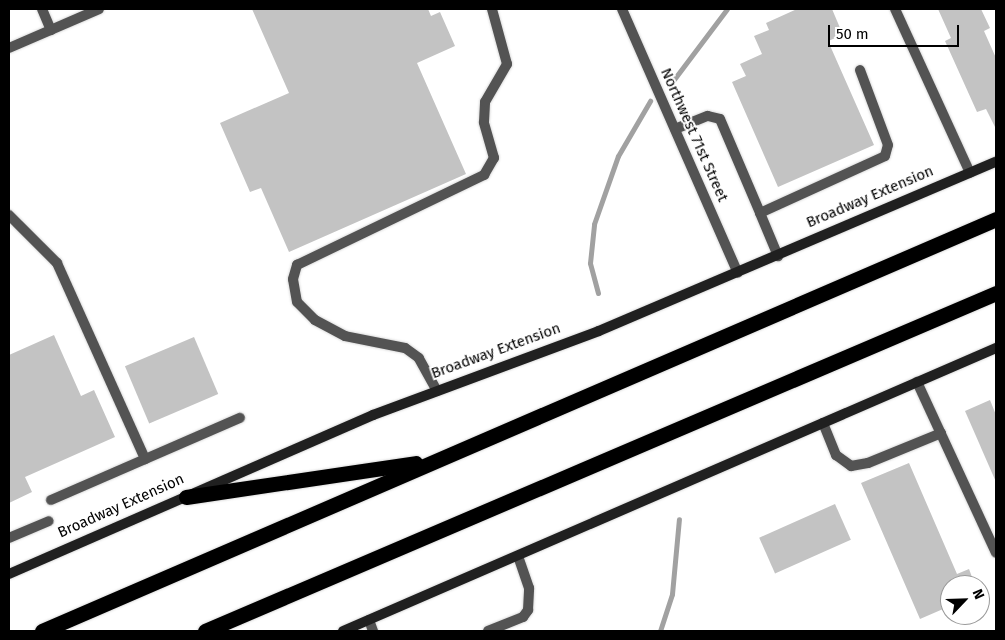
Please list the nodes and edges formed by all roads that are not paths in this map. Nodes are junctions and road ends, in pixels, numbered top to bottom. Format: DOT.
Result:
graph roads {
  1 [pos="42,9"];
  2 [pos="99,9"];
  3 [pos="492,9"];
  4 [pos="622,9"];
  5 [pos="895,9"];
  6 [pos="51,30"];
  7 [pos="9,48"];
  8 [pos="860,70"];
  9 [pos="675,129"];
  10 [pos="996,162"];
  11 [pos="970,173"];
  12 [pos="760,213"];
  13 [pos="9,215"];
  14 [pos="996,219"];
  15 [pos="778,256"];
  16 [pos="738,273"];
  17 [pos="996,293"];
  18 [pos="996,348"];
  19 [pos="917,382"];
  20 [pos="437,391"];
  21 [pos="240,418"];
  22 [pos="823,423"];
  23 [pos="941,433"];
  24 [pos="145,459"];
  25 [pos="438,460"];
  26 [pos="186,497"];
  27 [pos="51,500"];
  28 [pos="49,521"];
  29 [pos="9,538"];
  30 [pos="996,553"];
  31 [pos="518,556"];
  32 [pos="9,574"];
  33 [pos="369,620"];
  34 [pos="42,631"];
  35 [pos="205,631"];
  36 [pos="343,631"];
  37 [pos="374,631"];
  38 [pos="488,631"];
  1 -- 6 [label="street"];
  2 -- 6 [label="street"];
  3 -- 20 [label="street"];
  4 -- 9 [label="street, Northwest 71st Street"];
  5 -- 11 [label="street"];
  6 -- 7 [label="street"];
  8 -- 12 [label="street"];
  9 -- 12 [label="street"];
  9 -- 16 [label="street, Northwest 71st Street"];
  10 -- 11 [label="main road, Broadway Extension"];
  11 -- 15 [label="main road, Broadway Extension"];
  12 -- 15 [label="street"];
  13 -- 24 [label="street"];
  14 -- 25 [label="highway"];
  15 -- 16 [label="main road, Broadway Extension"];
  16 -- 20 [label="main road, Broadway Extension"];
  17 -- 35 [label="highway"];
  18 -- 19 [label="main road"];
  19 -- 22 [label="main road"];
  19 -- 23 [label="street"];
  20 -- 26 [label="main road, Broadway Extension"];
  21 -- 24 [label="street"];
  22 -- 23 [label="street"];
  22 -- 31 [label="main road"];
  23 -- 30 [label="street"];
  24 -- 27 [label="street"];
  25 -- 26 [label="highway"];
  25 -- 34 [label="highway"];
  26 -- 32 [label="main road, Broadway Extension"];
  28 -- 29 [label="street"];
  31 -- 33 [label="main road"];
  31 -- 38 [label="street"];
  33 -- 36 [label="main road"];
  33 -- 37 [label="street"];
}
